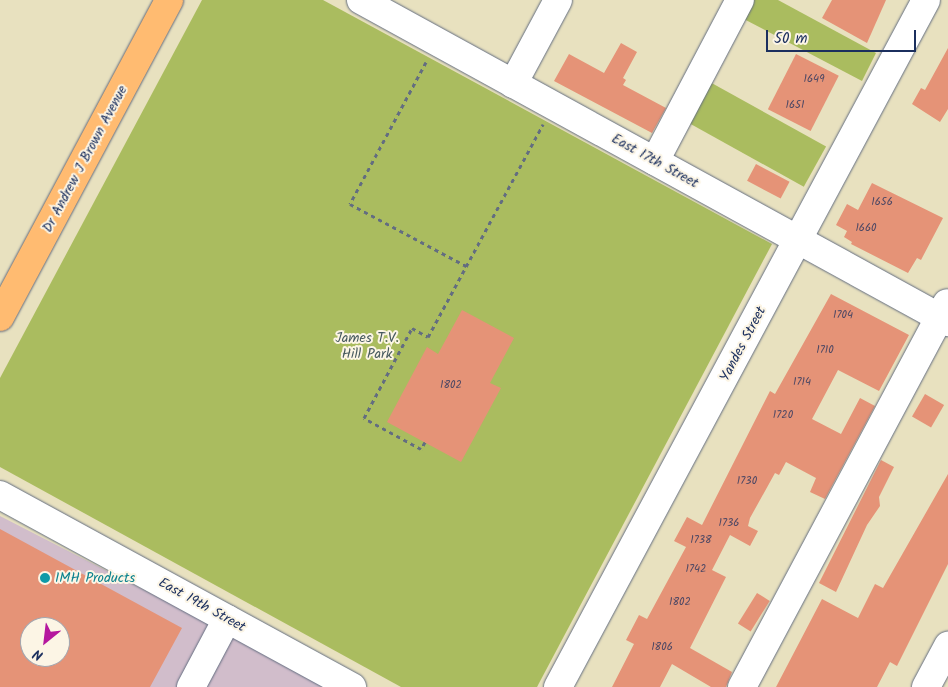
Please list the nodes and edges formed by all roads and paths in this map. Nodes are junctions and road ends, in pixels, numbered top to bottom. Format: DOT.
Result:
graph roads {
  1 [pos="169,0"];
  2 [pos="558,0"];
  3 [pos="740,0"];
  4 [pos="926,0"];
  5 [pos="368,2"];
  6 [pos="431,53"];
  7 [pos="513,84"];
  8 [pos="547,117"];
  9 [pos="655,161"];
  10 [pos="798,240"];
  11 [pos="466,266"];
  12 [pos="945,314"];
  13 [pos="0,317"];
  14 [pos="425,442"];
  15 [pos="0,495"];
  16 [pos="227,619"];
  17 [pos="948,646"];
  18 [pos="191,687"];
  19 [pos="352,687"];
  20 [pos="558,687"];
  21 [pos="742,687"];
  22 [pos="926,687"];
  1 -- 13 [label="main road, Dr Andrew J Brown Avenue"];
  2 -- 7 [label="street"];
  3 -- 9 [label="street"];
  4 -- 10 [label="street, Yandes Street"];
  5 -- 7 [label="street, East 17th Street"];
  6 -- 11 [label="path"];
  7 -- 9 [label="street, East 17th Street"];
  8 -- 11 [label="path"];
  9 -- 10 [label="street, East 17th Street"];
  10 -- 12 [label="street, East 17th Street"];
  10 -- 20 [label="street, Yandes Street"];
  11 -- 14 [label="path"];
  12 -- 21 [label="street"];
  15 -- 16 [label="street, East 19th Street"];
  16 -- 18 [label="street"];
  16 -- 19 [label="street, East 19th Street"];
  17 -- 22 [label="street"];
}
